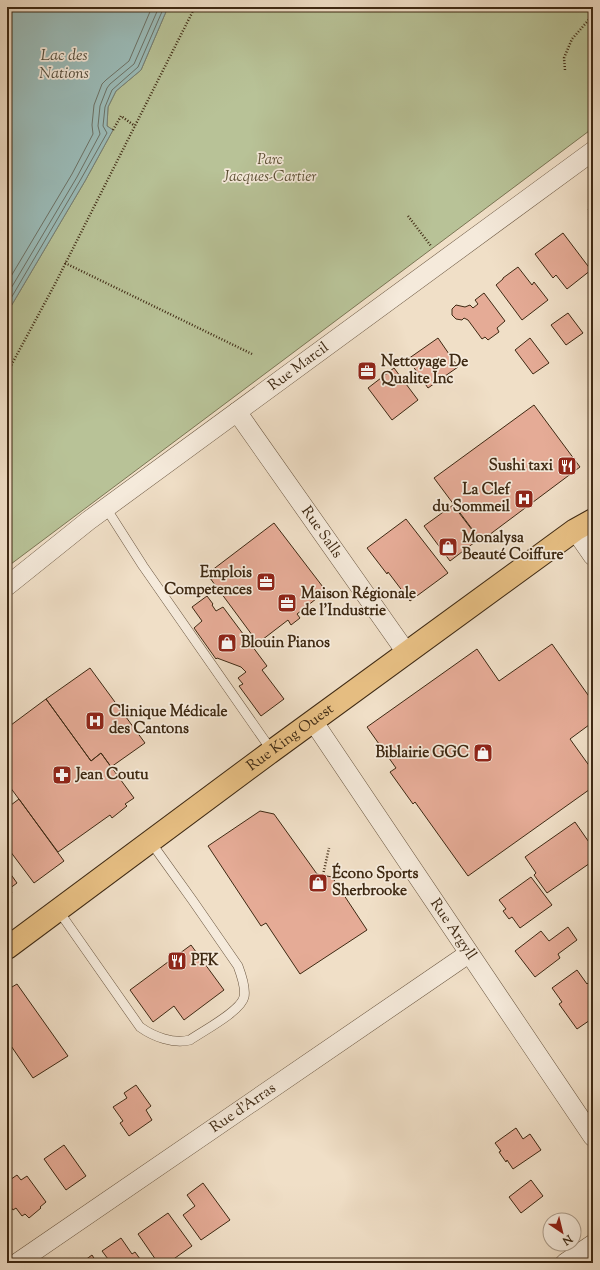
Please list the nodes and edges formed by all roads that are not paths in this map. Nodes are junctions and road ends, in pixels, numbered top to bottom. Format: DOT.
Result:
graph roads {
  1 [pos="593,151"];
  2 [pos="237,412"];
  3 [pos="593,507"];
  4 [pos="106,508"];
  5 [pos="584,525"];
  6 [pos="593,556"];
  7 [pos="7,586"];
  8 [pos="406,652"];
  9 [pos="313,721"];
  10 [pos="272,751"];
  11 [pos="150,841"];
  12 [pos="58,910"];
  13 [pos="7,948"];
  14 [pos="468,954"];
  15 [pos="593,1138"];
  16 [pos="593,1244"];
  17 [pos="17,1263"];
  18 [pos="565,1263"];
  1 -- 2 [label="street, Rue Marcil"];
  2 -- 4 [label="street, Rue Marcil"];
  2 -- 8 [label="street, Rue Salls"];
  3 -- 5 [label="main road, Rue King Ouest"];
  4 -- 7 [label="street, Rue Marcil"];
  4 -- 10 [label="lane"];
  5 -- 6 [label="street"];
  5 -- 8 [label="main road, Rue King Ouest"];
  8 -- 9 [label="main road, Rue King Ouest"];
  9 -- 10 [label="main road, Rue King Ouest"];
  9 -- 14 [label="street, Rue Argyll"];
  10 -- 11 [label="main road, Rue King Ouest"];
  11 -- 12 [label="main road, Rue King Ouest"];
  11 -- 12 [label="lane"];
  12 -- 13 [label="main road, Rue King Ouest"];
  14 -- 15 [label="street, Rue Argyll"];
  14 -- 17 [label="street, Rue d'Arras"];
  16 -- 18 [label="street"];
}
